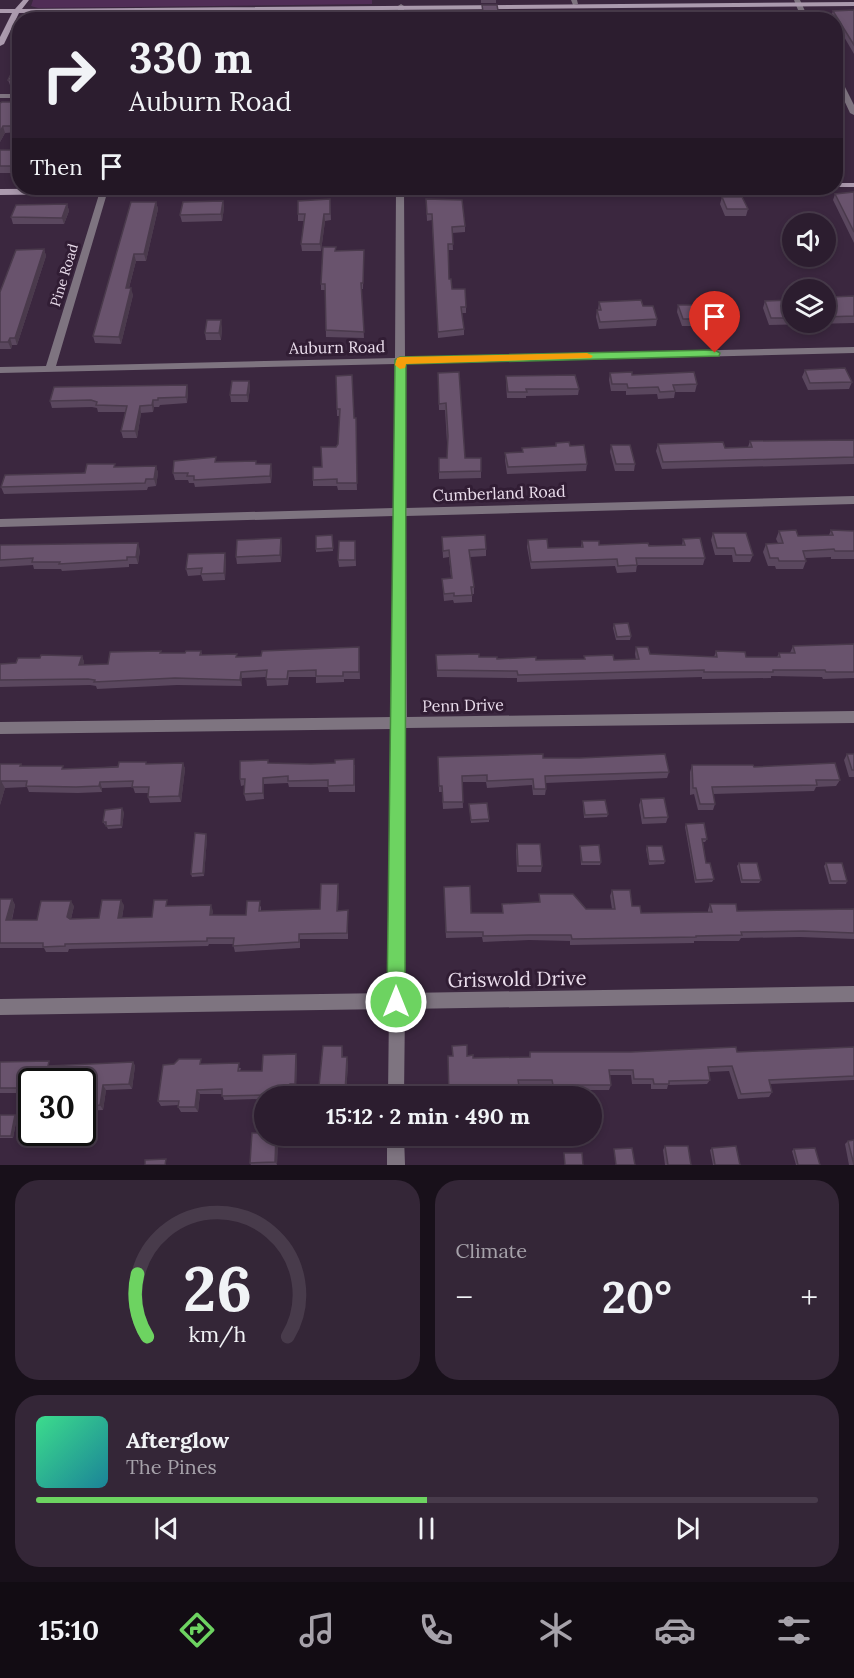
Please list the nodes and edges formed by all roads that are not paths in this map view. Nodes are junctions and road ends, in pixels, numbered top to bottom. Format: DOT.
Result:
graph roads {
  1 [pos="26,0"];
  2 [pos="575,2"];
  3 [pos="797,2"];
  4 [pos="854,3"];
  5 [pos="401,6"];
  6 [pos="0,11"];
  7 [pos="17,11"];
  8 [pos="401,12"];
  9 [pos="12,21"];
  10 [pos="0,44"];
  11 [pos="843,96"];
  12 [pos="854,113"];
  13 [pos="102,195"];
  14 [pos="400,195"];
  15 [pos="854,350"];
  16 [pos="400,360"];
  17 [pos="50,368"];
  18 [pos="0,370"];
  19 [pos="854,500"];
  20 [pos="398,513"];
  21 [pos="0,524"];
  22 [pos="854,717"];
  23 [pos="399,722"];
  24 [pos="0,728"];
  25 [pos="854,994"];
  26 [pos="396,1002"];
  27 [pos="0,1007"];
  28 [pos="396,1086"];
  29 [pos="396,1146"];
  30 [pos="396,1165"];
  1 -- 7 [label="street"];
  2 -- 3 [label="street"];
  2 -- 5 [label="street"];
  3 -- 4 [label="street"];
  5 -- 7 [label="street"];
  5 -- 8 [label="street"];
  6 -- 7 [label="street"];
  9 -- 10 [label="street"];
  11 -- 12 [label="street"];
  13 -- 17 [label="street, Pine Road"];
  14 -- 16 [label="street"];
  15 -- 16 [label="street, Auburn Road"];
  16 -- 17 [label="street, Auburn Road"];
  16 -- 20 [label="street"];
  17 -- 18 [label="street, Auburn Road"];
  19 -- 20 [label="street, Cumberland Road"];
  20 -- 21 [label="street, Cumberland Road"];
  20 -- 23 [label="street"];
  22 -- 23 [label="street, Penn Drive"];
  23 -- 24 [label="street, Penn Drive"];
  23 -- 26 [label="street"];
  25 -- 26 [label="street, Griswold Drive"];
  26 -- 27 [label="street, Griswold Drive"];
  26 -- 28 [label="street"];
  29 -- 30 [label="street"];
}
